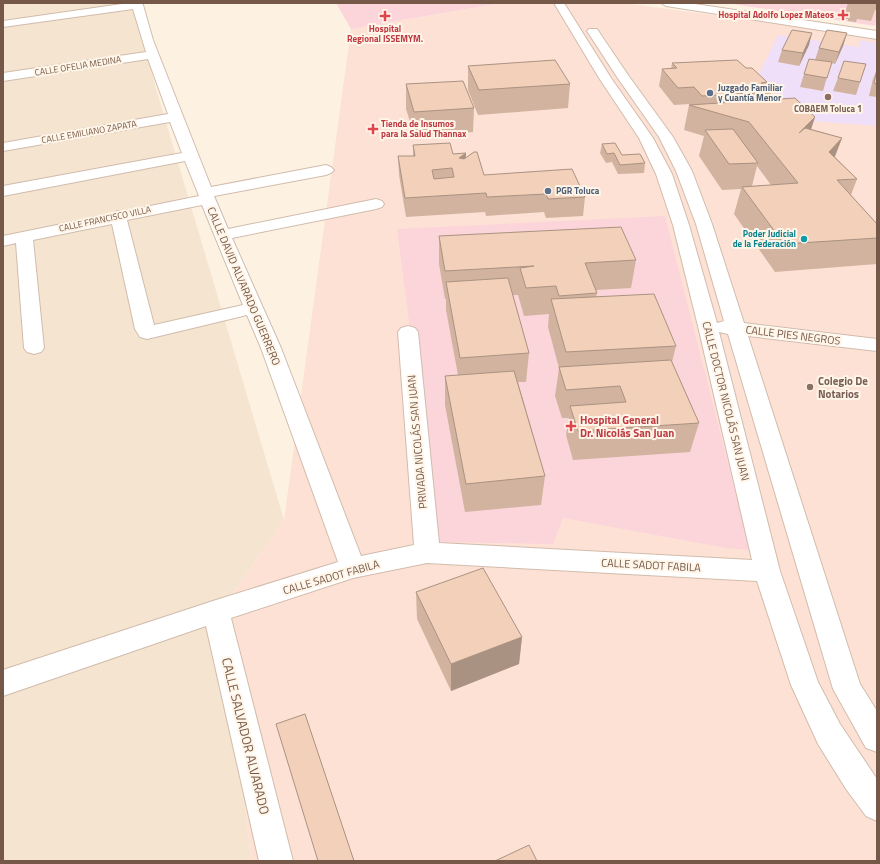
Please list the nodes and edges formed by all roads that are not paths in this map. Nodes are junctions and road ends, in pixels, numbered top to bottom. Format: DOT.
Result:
graph roads {
  1 [pos="76,3"];
  2 [pos="559,3"];
  3 [pos="575,3"];
  4 [pos="666,3"];
  5 [pos="706,3"];
  6 [pos="138,4"];
  7 [pos="3,13"];
  8 [pos="3,24"];
  9 [pos="877,29"];
  10 [pos="877,35"];
  11 [pos="153,55"];
  12 [pos="3,77"];
  13 [pos="176,117"];
  14 [pos="3,147"];
  15 [pos="190,156"];
  16 [pos="326,170"];
  17 [pos="3,191"];
  18 [pos="206,196"];
  19 [pos="376,204"];
  20 [pos="118,216"];
  21 [pos="222,235"];
  22 [pos="24,236"];
  23 [pos="3,241"];
  24 [pos="253,308"];
  25 [pos="708,326"];
  26 [pos="737,328"];
  27 [pos="408,332"];
  28 [pos="877,346"];
  29 [pos="34,348"];
  30 [pos="427,553"];
  31 [pos="353,568"];
  32 [pos="767,571"];
  33 [pos="216,611"];
  34 [pos="3,683"];
  35 [pos="877,738"];
  36 [pos="877,805"];
  37 [pos="276,861"];
  1 -- 7 [label="street"];
  2 -- 25 [label="street, CALLE DOCTOR NICOLÁS SAN JUAN"];
  3 -- 26 [label="street"];
  4 -- 10 [label="street"];
  5 -- 9 [label="street"];
  6 -- 8 [label="street"];
  6 -- 11 [label="street, CALLE DAVID ALVARADO GUERRERO"];
  11 -- 12 [label="street, CALLE OFELIA MEDINA"];
  11 -- 13 [label="street, CALLE DAVID ALVARADO GUERRERO"];
  13 -- 14 [label="street, CALLE EMILIANO ZAPATA"];
  13 -- 15 [label="street, CALLE DAVID ALVARADO GUERRERO"];
  15 -- 17 [label="street"];
  15 -- 18 [label="street, CALLE DAVID ALVARADO GUERRERO"];
  16 -- 18 [label="street, CALLE FRANCISCO VILLA"];
  18 -- 20 [label="street, CALLE FRANCISCO VILLA"];
  18 -- 21 [label="street, CALLE DAVID ALVARADO GUERRERO"];
  19 -- 21 [label="street"];
  20 -- 22 [label="street, CALLE FRANCISCO VILLA"];
  20 -- 24 [label="street"];
  21 -- 24 [label="street, CALLE DAVID ALVARADO GUERRERO"];
  22 -- 23 [label="street, CALLE FRANCISCO VILLA"];
  22 -- 29 [label="street"];
  24 -- 31 [label="street, CALLE DAVID ALVARADO GUERRERO"];
  25 -- 26 [label="street, CALLE PIES NEGROS"];
  25 -- 32 [label="street, CALLE DOCTOR NICOLÁS SAN JUAN"];
  26 -- 28 [label="street, CALLE PIES NEGROS"];
  26 -- 35 [label="street"];
  27 -- 30 [label="street, PRIVADA NICOLÁS SAN JUAN"];
  30 -- 31 [label="street, CALLE SADOT FABILA"];
  30 -- 32 [label="street, CALLE SADOT FABILA"];
  31 -- 33 [label="street, CALLE SADOT FABILA"];
  32 -- 36 [label="street, CALLE DOCTOR NICOLÁS SAN JUAN"];
  33 -- 34 [label="street, CALLE SADOT FABILA"];
  33 -- 37 [label="street, CALLE SALVADOR ALVARADO"];
}
